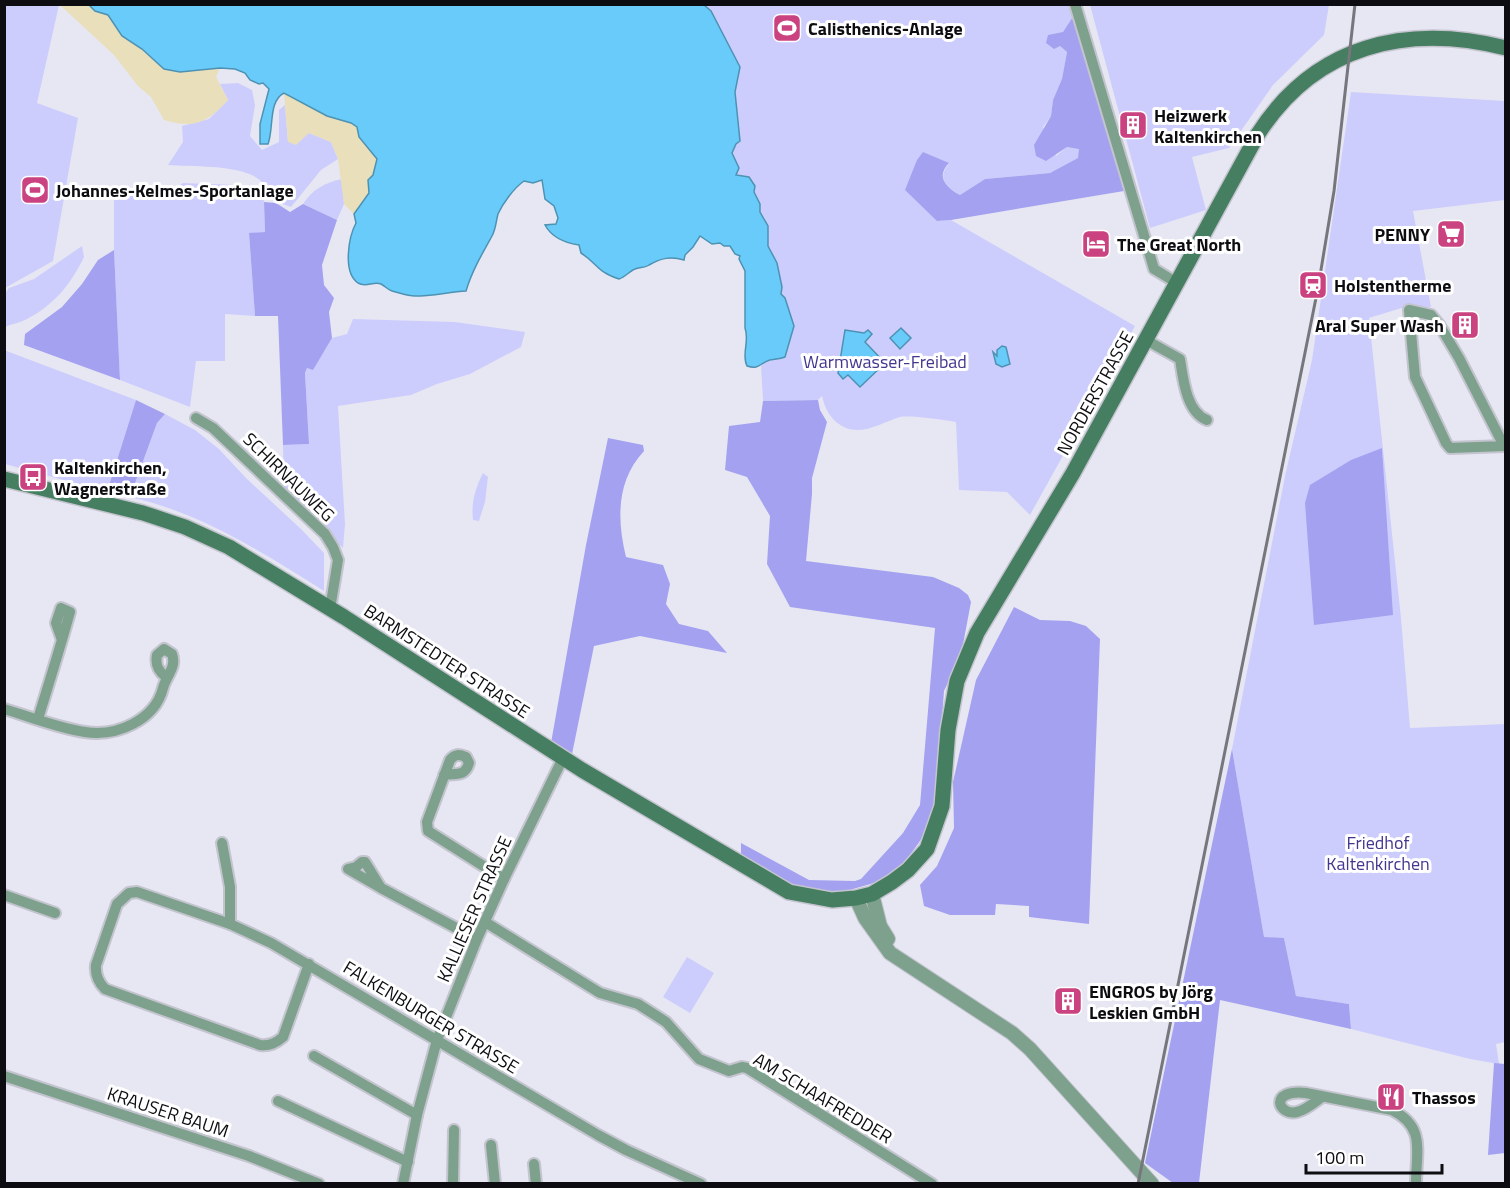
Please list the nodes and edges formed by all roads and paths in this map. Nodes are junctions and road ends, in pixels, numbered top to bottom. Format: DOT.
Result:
graph roads {
  1 [pos="1075,4"];
  2 [pos="1506,40"];
  3 [pos="1482,42"];
  4 [pos="1506,48"];
  5 [pos="1176,284"];
  6 [pos="1146,340"];
  7 [pos="196,418"];
  8 [pos="1207,420"];
  9 [pos="1505,446"];
  10 [pos="4,479"];
  11 [pos="330,609"];
  12 [pos="62,640"];
  13 [pos="166,677"];
  14 [pos="4,709"];
  15 [pos="38,719"];
  16 [pos="563,758"];
  17 [pos="444,775"];
  18 [pos="222,843"];
  19 [pos="504,879"];
  20 [pos="381,888"];
  21 [pos="872,894"];
  22 [pos="4,895"];
  23 [pos="856,898"];
  24 [pos="55,913"];
  25 [pos="485,922"];
  26 [pos="230,924"];
  27 [pos="477,939"];
  28 [pos="904,963"];
  29 [pos="309,964"];
  30 [pos="437,1040"];
  31 [pos="315,1056"];
  32 [pos="4,1076"];
  33 [pos="1322,1097"];
  34 [pos="278,1101"];
  35 [pos="417,1115"];
  36 [pos="454,1130"];
  37 [pos="491,1145"];
  38 [pos="408,1162"];
  39 [pos="534,1164"];
  40 [pos="319,1184"];
  41 [pos="404,1184"];
  42 [pos="453,1184"];
  43 [pos="495,1184"];
  44 [pos="536,1184"];
  45 [pos="701,1184"];
  46 [pos="932,1184"];
  47 [pos="1152,1184"];
  48 [pos="1416,1184"];
  1 -- 5 [label="street"];
  2 -- 3 [label="main road, NORDERSTRASSE"];
  3 -- 4 [label="main road, NORDERSTRASSE"];
  3 -- 5 [label="main road, NORDERSTRASSE"];
  5 -- 6 [label="main road, NORDERSTRASSE"];
  6 -- 8 [label="street"];
  6 -- 21 [label="main road, NORDERSTRASSE"];
  7 -- 11 [label="street, SCHIRNAUWEG"];
  9 -- 9 [label="street"];
  10 -- 11 [label="main road, BARMSTEDTER STRASSE"];
  11 -- 16 [label="main road, BARMSTEDTER STRASSE"];
  12 -- 15 [label="street"];
  13 -- 15 [label="street"];
  14 -- 15 [label="street"];
  16 -- 19 [label="street, KALLIESER STRASSE"];
  16 -- 23 [label="main road, BARMSTEDTER STRASSE"];
  17 -- 19 [label="street"];
  18 -- 26 [label="street"];
  19 -- 25 [label="street, KALLIESER STRASSE"];
  20 -- 27 [label="street"];
  21 -- 23 [label="main road, BARMSTEDTER STRASSE"];
  21 -- 28 [label="street"];
  22 -- 24 [label="street"];
  23 -- 28 [label="street"];
  25 -- 27 [label="street, KALLIESER STRASSE"];
  25 -- 46 [label="street, AM SCHAAFREDDER"];
  26 -- 29 [label="street, FALKENBURGER STRASSE"];
  26 -- 29 [label="street, FALKENBURGER STRASSE"];
  27 -- 30 [label="street, KALLIESER STRASSE"];
  28 -- 47 [label="street"];
  29 -- 30 [label="street, FALKENBURGER STRASSE"];
  30 -- 35 [label="street, KALLIESER STRASSE"];
  30 -- 45 [label="street, FALKENBURGER STRASSE"];
  31 -- 35 [label="street"];
  32 -- 40 [label="street, KRAUSER BAUM"];
  33 -- 48 [label="street"];
  34 -- 38 [label="street"];
  35 -- 38 [label="street, KALLIESER STRASSE"];
  36 -- 42 [label="street"];
  37 -- 43 [label="street"];
  38 -- 41 [label="street, KALLIESER STRASSE"];
  39 -- 44 [label="street"];
}
